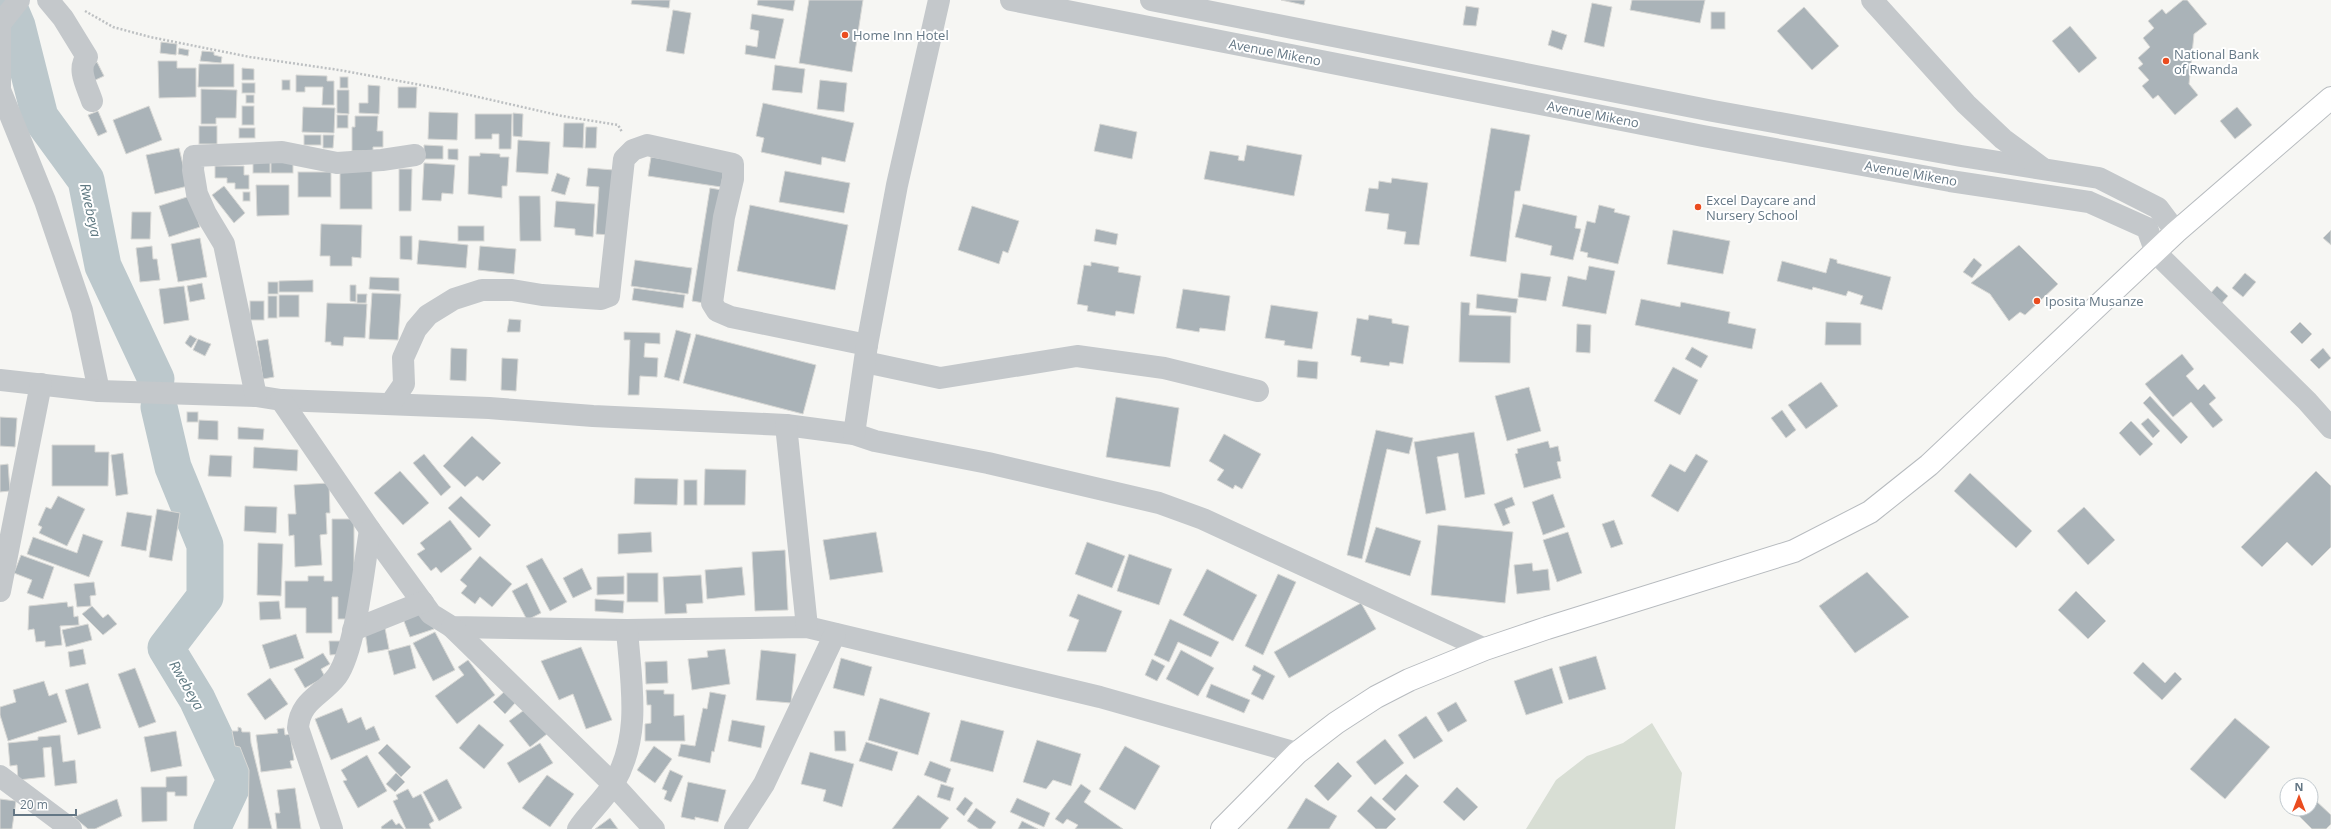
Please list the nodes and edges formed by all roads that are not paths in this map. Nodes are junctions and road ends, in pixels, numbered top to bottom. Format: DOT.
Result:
graph roads {
  1 [pos="19,0"];
  2 [pos="48,0"];
  3 [pos="938,0"];
  4 [pos="1011,0"];
  5 [pos="1151,0"];
  6 [pos="1872,0"];
  7 [pos="0,24"];
  8 [pos="2331,98"];
  9 [pos="92,101"];
  10 [pos="2003,139"];
  11 [pos="415,155"];
  12 [pos="1980,159"];
  13 [pos="2046,170"];
  14 [pos="1958,182"];
  15 [pos="2057,198"];
  16 [pos="2176,232"];
  17 [pos="2156,252"];
  18 [pos="866,353"];
  19 [pos="0,380"];
  20 [pos="41,384"];
  21 [pos="99,391"];
  22 [pos="1258,391"];
  23 [pos="256,396"];
  24 [pos="281,400"];
  25 [pos="391,403"];
  26 [pos="786,425"];
  27 [pos="2331,428"];
  28 [pos="854,434"];
  29 [pos="370,530"];
  30 [pos="0,591"];
  31 [pos="423,602"];
  32 [pos="452,627"];
  33 [pos="806,627"];
  34 [pos="353,630"];
  35 [pos="626,630"];
  36 [pos="834,634"];
  37 [pos="1485,649"];
  38 [pos="1297,753"];
  39 [pos="0,776"];
  40 [pos="613,784"];
  41 [pos="71,829"];
  42 [pos="332,829"];
  43 [pos="578,829"];
  44 [pos="654,829"];
  45 [pos="735,829"];
  46 [pos="1222,829"];
  1 -- 7 [label="street"];
  2 -- 9 [label="street"];
  3 -- 18 [label="street"];
  4 -- 14 [label="street, Avenue Mikeno"];
  5 -- 12 [label="street, Avenue Mikeno"];
  6 -- 10 [label="street"];
  7 -- 21 [label="street"];
  8 -- 16 [label="main road"];
  10 -- 12 [label="street"];
  10 -- 13 [label="street"];
  11 -- 23 [label="street"];
  12 -- 13 [label="street, Avenue Mikeno"];
  12 -- 14 [label="street"];
  13 -- 15 [label="street"];
  13 -- 16 [label="street, Avenue Mikeno"];
  14 -- 15 [label="street, Avenue Mikeno"];
  15 -- 17 [label="street, Avenue Mikeno"];
  16 -- 17 [label="main road"];
  17 -- 27 [label="street"];
  17 -- 37 [label="main road"];
  18 -- 22 [label="street"];
  18 -- 25 [label="street"];
  18 -- 28 [label="street"];
  19 -- 20 [label="street"];
  20 -- 21 [label="street"];
  20 -- 30 [label="street"];
  21 -- 23 [label="street"];
  23 -- 24 [label="street"];
  24 -- 25 [label="street"];
  24 -- 29 [label="street"];
  25 -- 26 [label="street"];
  26 -- 28 [label="street"];
  26 -- 33 [label="street"];
  28 -- 37 [label="street"];
  29 -- 31 [label="street"];
  29 -- 34 [label="street"];
  31 -- 32 [label="street"];
  31 -- 34 [label="street"];
  32 -- 35 [label="street"];
  32 -- 40 [label="street"];
  33 -- 35 [label="street"];
  33 -- 36 [label="street"];
  34 -- 42 [label="street"];
  35 -- 40 [label="street"];
  36 -- 38 [label="street"];
  36 -- 45 [label="street"];
  37 -- 38 [label="main road"];
  38 -- 46 [label="main road"];
  39 -- 41 [label="street"];
  40 -- 43 [label="street"];
  40 -- 44 [label="street"];
}
